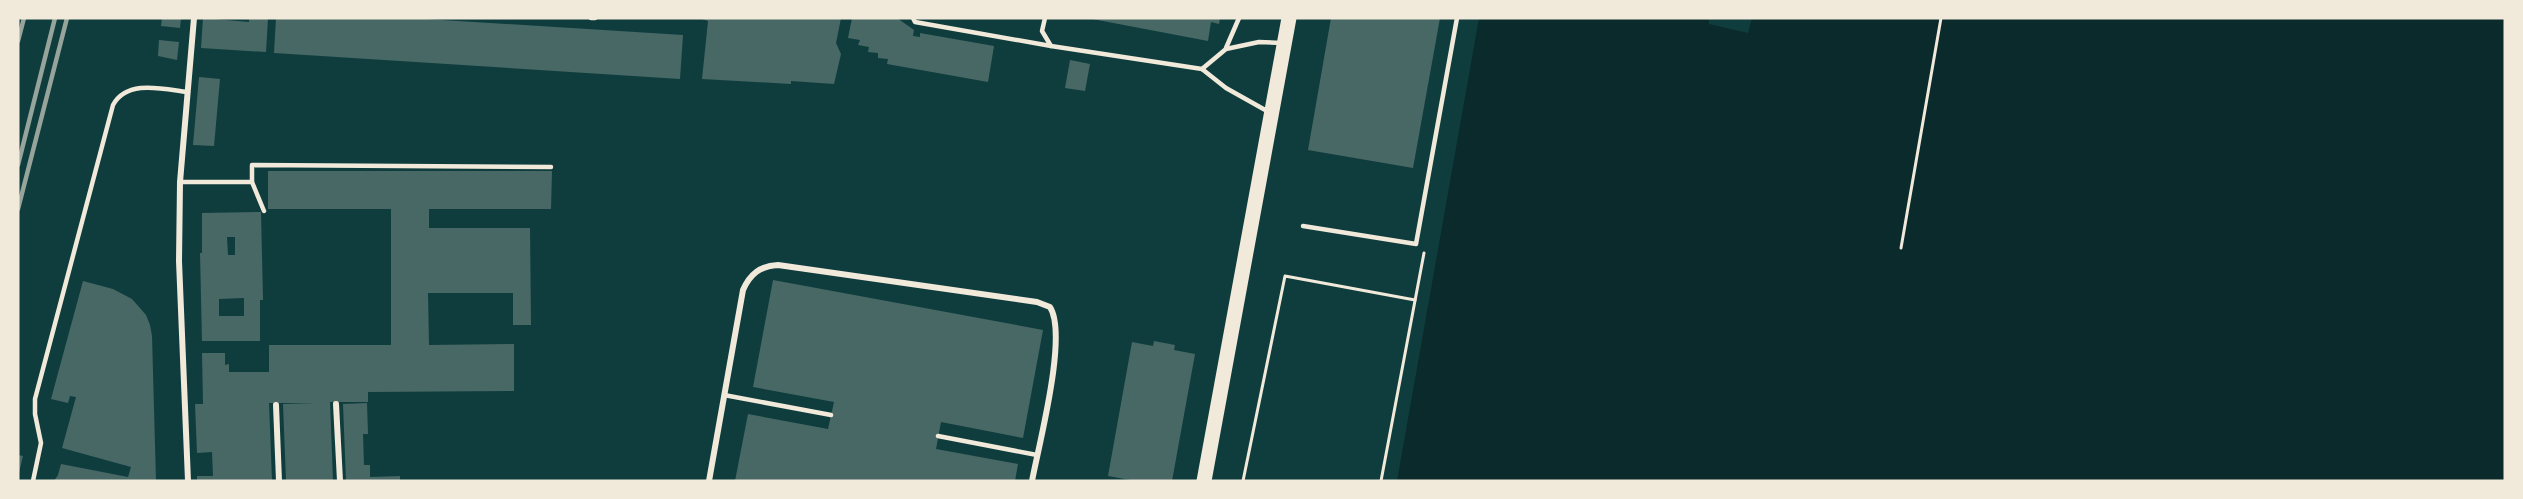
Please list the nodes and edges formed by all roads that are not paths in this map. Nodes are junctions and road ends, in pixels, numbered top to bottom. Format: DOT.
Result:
graph roads {
  1 [pos="194,18"];
  2 [pos="913,18"];
  3 [pos="1045,18"];
  4 [pos="1239,18"];
  5 [pos="1289,18"];
  6 [pos="1457,18"];
  7 [pos="1284,43"];
  8 [pos="1051,46"];
  9 [pos="1226,49"];
  10 [pos="1203,69"];
  11 [pos="187,92"];
  12 [pos="1271,113"];
  13 [pos="551,167"];
  14 [pos="180,182"];
  15 [pos="252,182"];
  16 [pos="264,211"];
  17 [pos="1303,226"];
  18 [pos="724,395"];
  19 [pos="336,404"];
  20 [pos="276,405"];
  21 [pos="831,415"];
  22 [pos="939,436"];
  23 [pos="1038,454"];
  24 [pos="33,481"];
  25 [pos="188,481"];
  26 [pos="279,481"];
  27 [pos="340,481"];
  28 [pos="709,481"];
  29 [pos="1032,481"];
  30 [pos="1204,481"];
  1 -- 11 [label="street"];
  2 -- 8 [label="lane"];
  3 -- 8 [label="lane"];
  4 -- 9 [label="lane"];
  5 -- 7 [label="main road"];
  6 -- 17 [label="lane"];
  7 -- 9 [label="lane"];
  7 -- 12 [label="main road"];
  8 -- 10 [label="lane"];
  9 -- 10 [label="lane"];
  10 -- 12 [label="lane"];
  11 -- 14 [label="street"];
  11 -- 24 [label="lane"];
  12 -- 30 [label="main road"];
  13 -- 15 [label="lane"];
  14 -- 15 [label="lane"];
  14 -- 25 [label="street"];
  15 -- 16 [label="lane"];
  18 -- 21 [label="lane"];
  18 -- 23 [label="street"];
  18 -- 28 [label="street"];
  19 -- 27 [label="street"];
  20 -- 26 [label="street"];
  22 -- 23 [label="lane"];
  23 -- 29 [label="street"];
}
